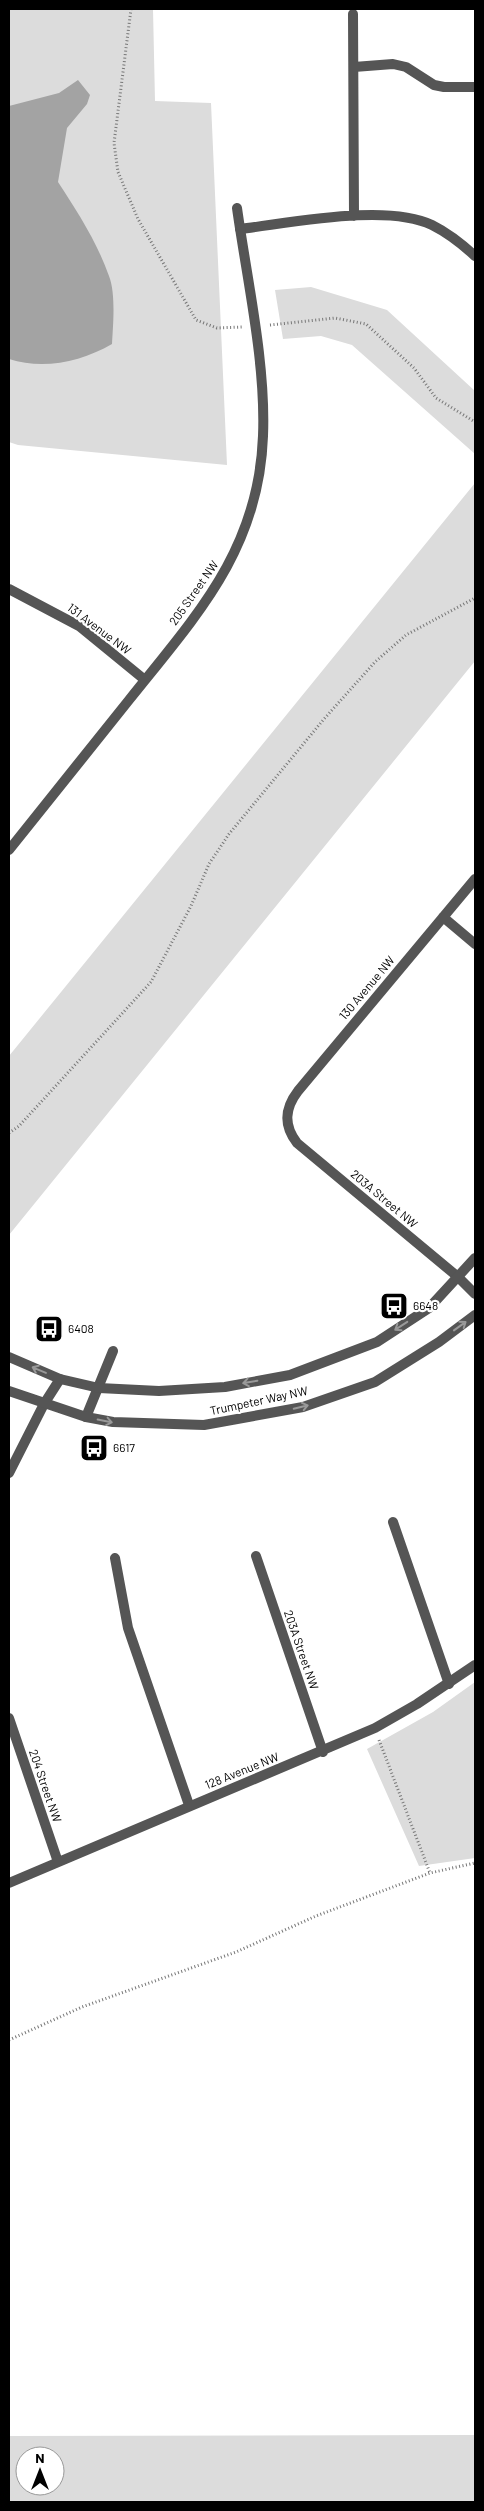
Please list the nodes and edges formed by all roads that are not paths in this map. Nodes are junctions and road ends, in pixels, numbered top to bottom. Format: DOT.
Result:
graph roads {
  1 [pos="353,14"];
  2 [pos="354,68"];
  3 [pos="475,87"];
  4 [pos="237,208"];
  5 [pos="354,216"];
  6 [pos="240,228"];
  7 [pos="475,256"];
  8 [pos="9,589"];
  9 [pos="145,680"];
  10 [pos="9,850"];
  11 [pos="475,879"];
  12 [pos="442,917"];
  13 [pos="475,944"];
  14 [pos="287,1118"];
  15 [pos="475,1258"];
  16 [pos="458,1277"];
  17 [pos="475,1294"];
  18 [pos="475,1316"];
  19 [pos="112,1351"];
  20 [pos="9,1357"];
  21 [pos="60,1379"];
  22 [pos="99,1388"];
  23 [pos="9,1391"];
  24 [pos="44,1404"];
  25 [pos="86,1416"];
  26 [pos="9,1473"];
  27 [pos="393,1522"];
  28 [pos="256,1556"];
  29 [pos="114,1558"];
  30 [pos="475,1665"];
  31 [pos="449,1684"];
  32 [pos="9,1718"];
  33 [pos="323,1752"];
  34 [pos="189,1805"];
  35 [pos="58,1862"];
  36 [pos="9,1883"];
  1 -- 2 [label="street"];
  2 -- 3 [label="street"];
  2 -- 5 [label="street"];
  4 -- 6 [label="street, 205 Street NW"];
  5 -- 6 [label="street"];
  5 -- 7 [label="street"];
  6 -- 9 [label="street, 205 Street NW"];
  8 -- 9 [label="street, 131 Avenue NW"];
  9 -- 10 [label="street, 205 Street NW"];
  11 -- 12 [label="street, 130 Avenue NW"];
  12 -- 13 [label="street"];
  12 -- 14 [label="street, 130 Avenue NW"];
  14 -- 16 [label="street, 203A Street NW"];
  15 -- 16 [label="street, Trumpeter Way NW"];
  16 -- 17 [label="street, 203A Street NW"];
  16 -- 22 [label="street, Trumpeter Way NW, one-way"];
  25 -- 18 [label="street, Trumpeter Way NW, one-way"];
  19 -- 22 [label="street"];
  21 -- 20 [label="street, Trumpeter Way NW, one-way"];
  21 -- 22 [label="street, Trumpeter Way NW"];
  21 -- 24 [label="street"];
  22 -- 25 [label="street"];
  23 -- 24 [label="street, Trumpeter Way NW"];
  24 -- 25 [label="street, Trumpeter Way NW"];
  24 -- 26 [label="street"];
  27 -- 31 [label="street"];
  28 -- 33 [label="street, 203A Street NW"];
  29 -- 34 [label="street"];
  30 -- 31 [label="street, 128 Avenue NW"];
  31 -- 33 [label="street, 128 Avenue NW"];
  32 -- 35 [label="street, 204 Street NW"];
  33 -- 34 [label="street, 128 Avenue NW"];
  34 -- 35 [label="street, 128 Avenue NW"];
  35 -- 36 [label="street, 128 Avenue NW"];
}
